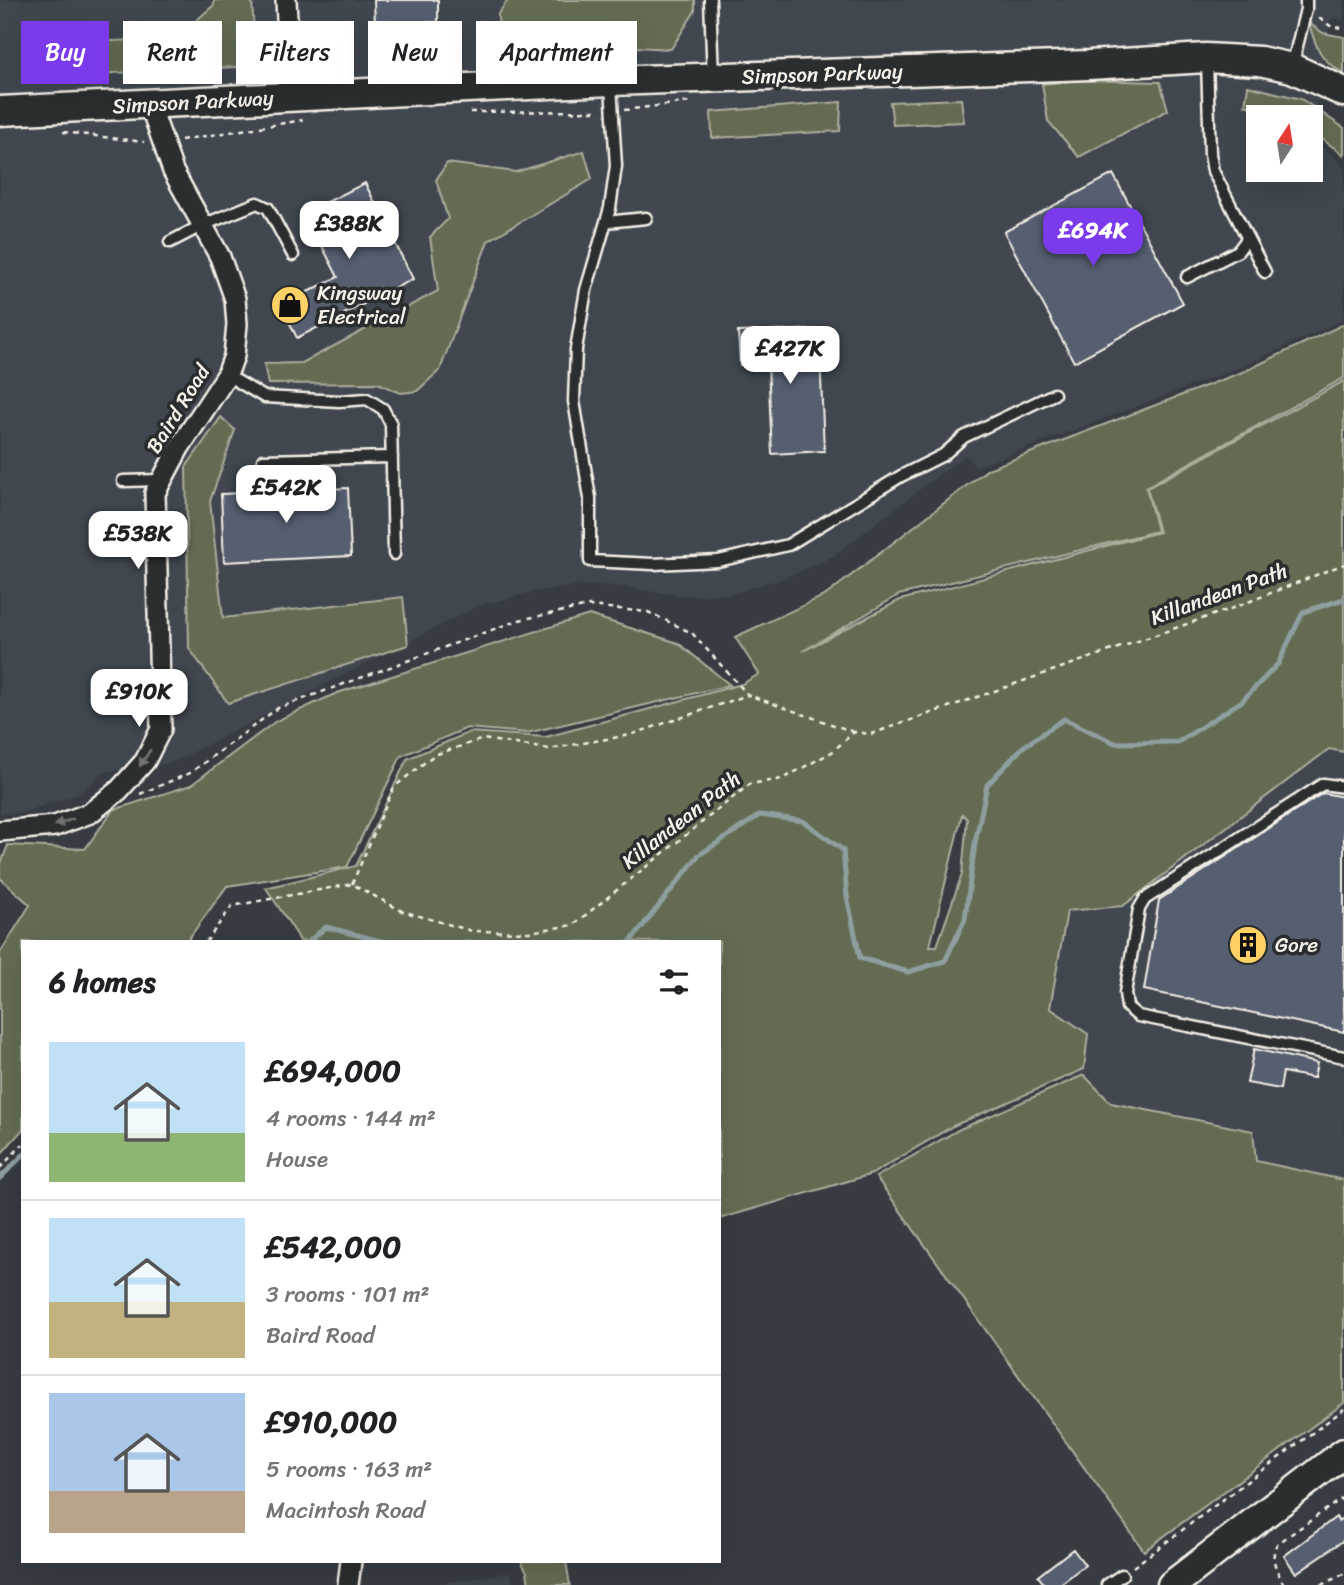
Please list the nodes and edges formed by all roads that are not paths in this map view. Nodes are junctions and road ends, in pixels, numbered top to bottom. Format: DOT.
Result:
graph roads {
  1 [pos="286,0"];
  2 [pos="709,0"];
  3 [pos="1306,4"];
  4 [pos="1206,58"];
  5 [pos="1292,68"];
  6 [pos="713,77"];
  7 [pos="637,79"];
  8 [pos="535,84"];
  9 [pos="610,84"];
  10 [pos="1344,92"];
  11 [pos="292,97"];
  12 [pos="150,105"];
  13 [pos="0,111"];
  14 [pos="646,218"];
  15 [pos="606,222"];
  16 [pos="203,225"];
  17 [pos="1247,239"];
  18 [pos="170,242"];
  19 [pos="293,255"];
  20 [pos="1265,272"];
  21 [pos="1187,277"];
  22 [pos="227,375"];
  23 [pos="1054,394"];
  24 [pos="392,457"];
  25 [pos="263,460"];
  26 [pos="161,480"];
  27 [pos="123,481"];
  28 [pos="394,554"];
  29 [pos="1344,787"];
  30 [pos="0,831"];
  31 [pos="1344,1057"];
  32 [pos="1344,1452"];
  33 [pos="351,1563"];
  34 [pos="1122,1575"];
  35 [pos="348,1585"];
  36 [pos="1107,1585"];
  37 [pos="1172,1585"];
  1 -- 11 [label="street"];
  2 -- 6 [label="lane"];
  3 -- 5 [label="lane"];
  4 -- 5 [label="main road, Simpson Parkway"];
  4 -- 6 [label="main road, Simpson Parkway"];
  4 -- 17 [label="lane"];
  5 -- 10 [label="main road, Simpson Parkway"];
  6 -- 7 [label="main road, Simpson Parkway"];
  8 -- 11 [label="main road, Simpson Parkway"];
  9 -- 15 [label="lane"];
  11 -- 12 [label="main road, Simpson Parkway"];
  12 -- 13 [label="main road, Simpson Parkway"];
  12 -- 16 [label="street, Baird Road"];
  14 -- 15 [label="lane"];
  15 -- 23 [label="lane"];
  16 -- 18 [label="lane"];
  16 -- 19 [label="lane"];
  16 -- 22 [label="street, Baird Road"];
  17 -- 20 [label="lane"];
  17 -- 21 [label="lane"];
  22 -- 24 [label="lane"];
  22 -- 26 [label="street, Baird Road"];
  24 -- 25 [label="lane"];
  24 -- 28 [label="lane"];
  26 -- 27 [label="lane"];
  26 -- 30 [label="street, Baird Road, one-way"];
  29 -- 31 [label="lane"];
  32 -- 37 [label="main road"];
  33 -- 35 [label="street"];
  34 -- 36 [label="lane"];
}
